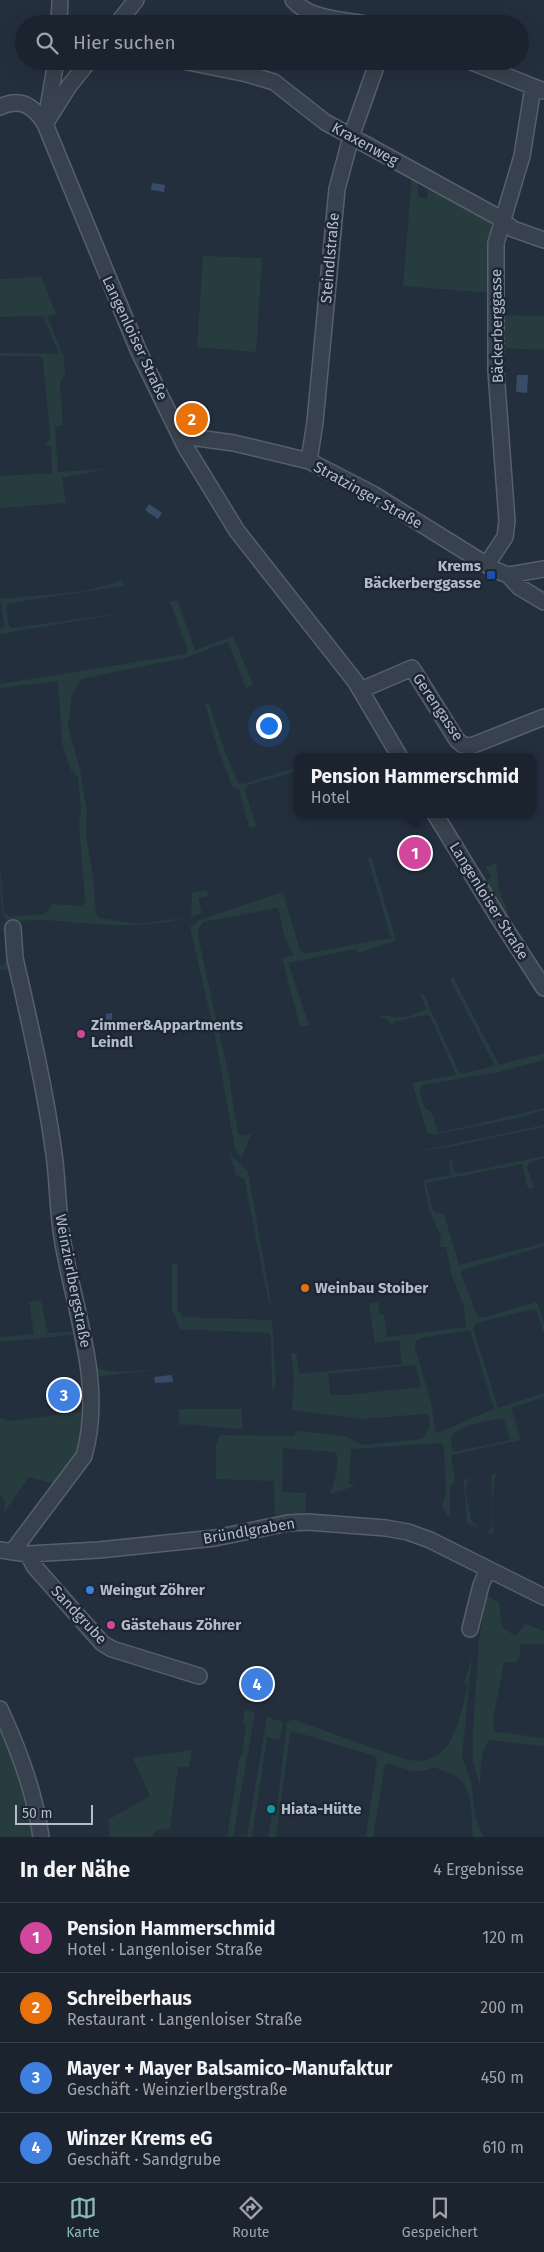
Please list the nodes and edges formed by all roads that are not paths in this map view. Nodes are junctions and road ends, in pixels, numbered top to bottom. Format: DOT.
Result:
graph roads {
  1 [pos="60,0"];
  2 [pos="136,0"];
  3 [pos="293,0"];
  4 [pos="59,15"];
  5 [pos="124,15"];
  6 [pos="322,15"];
  7 [pos="54,70"];
  8 [pos="81,70"];
  9 [pos="227,70"];
  10 [pos="375,70"];
  11 [pos="492,70"];
  12 [pos="539,89"];
  13 [pos="0,107"];
  14 [pos="45,124"];
  15 [pos="351,137"];
  16 [pos="502,221"];
  17 [pos="544,240"];
  18 [pos="182,439"];
  19 [pos="309,461"];
  20 [pos="487,564"];
  21 [pos="544,569"];
  22 [pos="508,575"];
  23 [pos="544,602"];
  24 [pos="361,690"];
  25 [pos="544,717"];
  26 [pos="398,753"];
  27 [pos="437,818"];
  28 [pos="13,928"];
  29 [pos="544,988"];
  30 [pos="6,1551"];
  31 [pos="28,1554"];
  32 [pos="488,1569"];
  33 [pos="544,1597"];
  34 [pos="470,1629"];
  35 [pos="199,1676"];
  36 [pos="0,1709"];
  37 [pos="41,1837"];
  1 -- 4 [label="street"];
  2 -- 5 [label="street"];
  3 -- 6 [label="street"];
  7 -- 14 [label="street"];
  8 -- 14 [label="street"];
  9 -- 15 [label="street, Kraxenweg"];
  10 -- 15 [label="street, Steindlstraße"];
  11 -- 12 [label="street"];
  12 -- 16 [label="street, Bäckerberggasse"];
  13 -- 14 [label="street, Langenloiser Straße"];
  14 -- 18 [label="street, Langenloiser Straße"];
  15 -- 16 [label="street, Kraxenweg"];
  15 -- 19 [label="street, Steindlstraße"];
  16 -- 17 [label="street, Kraxenweg"];
  16 -- 20 [label="street, Bäckerberggasse"];
  18 -- 19 [label="street, Stratzinger Straße"];
  18 -- 24 [label="street, Langenloiser Straße"];
  19 -- 20 [label="street, Stratzinger Straße"];
  20 -- 22 [label="street, Stratzinger Straße"];
  21 -- 22 [label="street"];
  22 -- 23 [label="street, Stratzinger Straße"];
  24 -- 25 [label="street, Gerengasse"];
  24 -- 26 [label="street, Langenloiser Straße"];
  27 -- 29 [label="street, Langenloiser Straße"];
  28 -- 30 [label="street, Weinzierlbergstraße"];
  30 -- 31 [label="street, Bründlgraben"];
  31 -- 32 [label="street, Bründlgraben"];
  31 -- 35 [label="street, Sandgrube"];
  32 -- 33 [label="street, Bründlgraben"];
  32 -- 34 [label="street"];
  36 -- 37 [label="street"];
}
